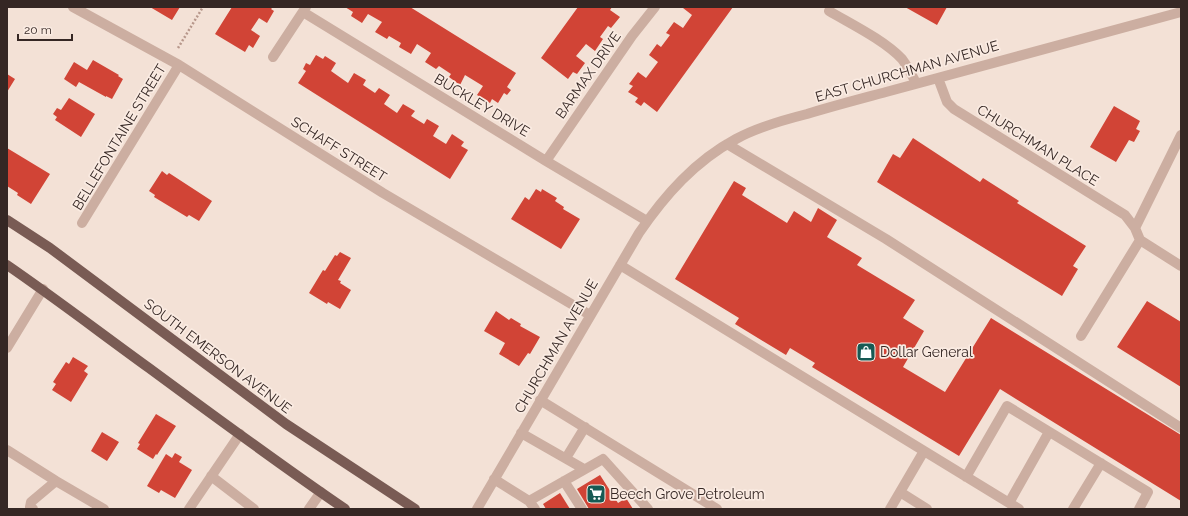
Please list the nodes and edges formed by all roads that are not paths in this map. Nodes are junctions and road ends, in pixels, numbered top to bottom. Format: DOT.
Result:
graph roads {
  1 [pos="73,7"];
  2 [pos="655,7"];
  3 [pos="304,10"];
  4 [pos="829,11"];
  5 [pos="1181,12"];
  6 [pos="273,57"];
  7 [pos="175,63"];
  8 [pos="938,78"];
  9 [pos="916,83"];
  10 [pos="1181,135"];
  11 [pos="727,144"];
  12 [pos="546,161"];
  13 [pos="662,200"];
  14 [pos="7,220"];
  15 [pos="647,221"];
  16 [pos="82,223"];
  17 [pos="1135,228"];
  18 [pos="1140,240"];
  19 [pos="7,265"];
  20 [pos="620,265"];
  21 [pos="1181,266"];
  22 [pos="43,289"];
  23 [pos="590,315"];
  24 [pos="1081,336"];
  25 [pos="7,348"];
  26 [pos="540,400"];
  27 [pos="585,427"];
  28 [pos="1181,428"];
  29 [pos="1049,432"];
  30 [pos="521,433"];
  31 [pos="240,434"];
  32 [pos="7,450"];
  33 [pos="924,451"];
  34 [pos="566,458"];
  35 [pos="1101,463"];
  36 [pos="584,470"];
  37 [pos="211,476"];
  38 [pos="966,477"];
  39 [pos="494,479"];
  40 [pos="564,481"];
  41 [pos="56,482"];
  42 [pos="321,492"];
  43 [pos="900,492"];
  44 [pos="1009,503"];
  45 [pos="532,505"];
  46 [pos="577,507"];
  47 [pos="33,509"];
  48 [pos="104,509"];
  49 [pos="189,509"];
  50 [pos="254,509"];
  51 [pos="309,509"];
  52 [pos="345,509"];
  53 [pos="415,509"];
  54 [pos="477,509"];
  55 [pos="648,509"];
  56 [pos="717,509"];
  57 [pos="890,509"];
  58 [pos="927,509"];
  59 [pos="1019,509"];
  60 [pos="1073,509"];
  61 [pos="1139,509"];
  1 -- 7 [label="street, SCHAFF STREET"];
  2 -- 12 [label="street, BARMAX DRIVE"];
  3 -- 6 [label="street"];
  3 -- 12 [label="street, BUCKLEY DRIVE"];
  4 -- 9 [label="street"];
  5 -- 8 [label="street, EAST CHURCHMAN AVENUE"];
  7 -- 16 [label="street, BELLEFONTAINE STREET"];
  7 -- 23 [label="street, SCHAFF STREET"];
  8 -- 9 [label="street, EAST CHURCHMAN AVENUE"];
  8 -- 17 [label="street, CHURCHMAN PLACE"];
  9 -- 11 [label="street, EAST CHURCHMAN AVENUE"];
  10 -- 17 [label="street"];
  11 -- 13 [label="street, EAST CHURCHMAN AVENUE"];
  11 -- 28 [label="street"];
  12 -- 15 [label="street, BUCKLEY DRIVE"];
  13 -- 15 [label="street, CHURCHMAN AVENUE"];
  14 -- 53 [label="main road, SOUTH EMERSON AVENUE"];
  15 -- 20 [label="street, CHURCHMAN AVENUE"];
  17 -- 18 [label="street, CHURCHMAN PLACE"];
  18 -- 21 [label="street"];
  18 -- 24 [label="street"];
  19 -- 22 [label="main road"];
  20 -- 23 [label="street, CHURCHMAN AVENUE"];
  20 -- 33 [label="street"];
  22 -- 25 [label="street"];
  22 -- 31 [label="main road"];
  23 -- 26 [label="street, CHURCHMAN AVENUE"];
  26 -- 27 [label="street"];
  26 -- 30 [label="street, CHURCHMAN AVENUE"];
  27 -- 34 [label="street"];
  27 -- 56 [label="street"];
  29 -- 35 [label="street"];
  29 -- 38 [label="street"];
  29 -- 44 [label="street"];
  30 -- 34 [label="street"];
  30 -- 39 [label="street, CHURCHMAN AVENUE"];
  31 -- 37 [label="street"];
  31 -- 42 [label="main road"];
  32 -- 41 [label="street"];
  33 -- 38 [label="street"];
  33 -- 43 [label="street"];
  34 -- 36 [label="street"];
  35 -- 60 [label="street"];
  35 -- 61 [label="street"];
  36 -- 40 [label="street"];
  36 -- 55 [label="street"];
  37 -- 49 [label="street"];
  37 -- 50 [label="street"];
  38 -- 44 [label="street"];
  39 -- 45 [label="street"];
  39 -- 54 [label="street, CHURCHMAN AVENUE"];
  40 -- 45 [label="street"];
  40 -- 46 [label="street"];
  41 -- 47 [label="street"];
  41 -- 48 [label="street"];
  42 -- 51 [label="street"];
  42 -- 52 [label="main road"];
  43 -- 57 [label="street"];
  43 -- 58 [label="street"];
  44 -- 59 [label="street"];
}
